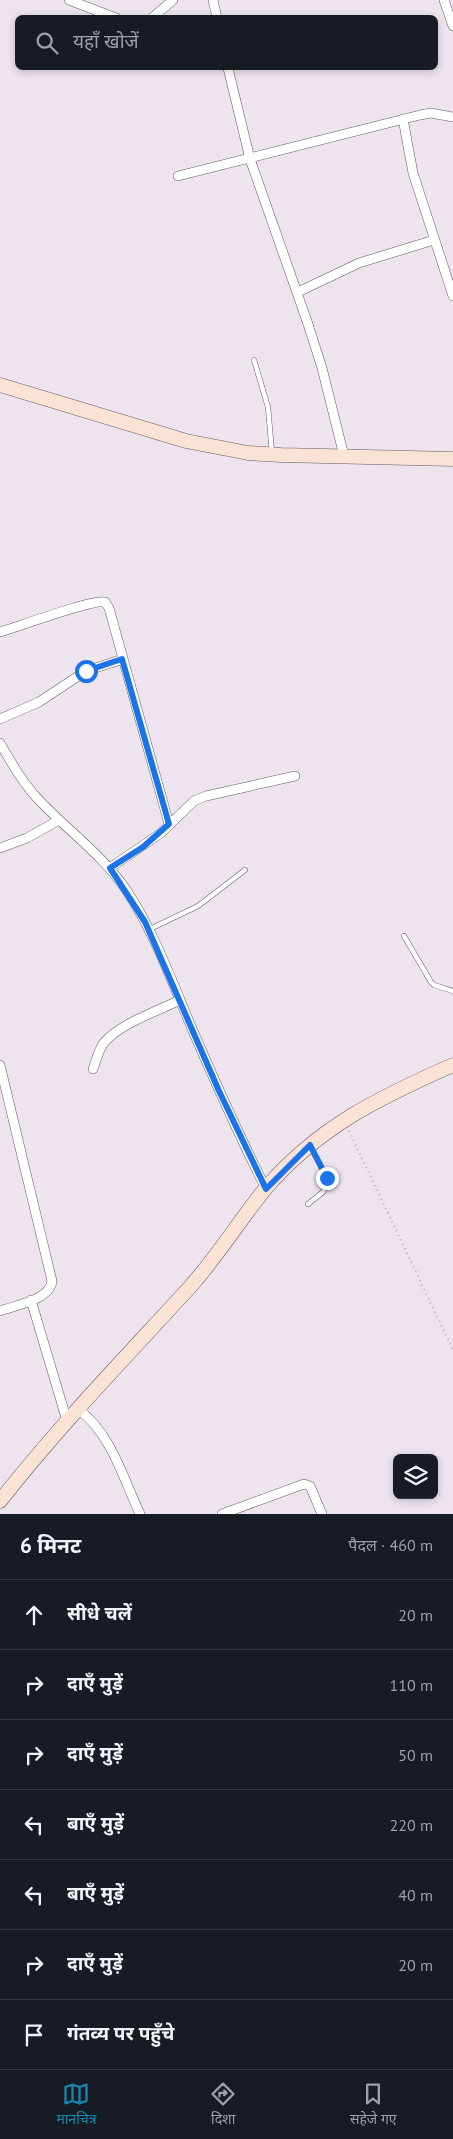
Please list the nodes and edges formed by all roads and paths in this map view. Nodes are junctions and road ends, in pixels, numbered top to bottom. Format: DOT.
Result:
graph roads {
  1 [pos="69,0"];
  2 [pos="173,0"];
  3 [pos="213,0"];
  4 [pos="444,0"];
  5 [pos="108,15"];
  6 [pos="156,15"];
  7 [pos="216,15"];
  8 [pos="453,26"];
  9 [pos="228,70"];
  10 [pos="453,117"];
  11 [pos="403,119"];
  12 [pos="250,159"];
  13 [pos="178,176"];
  14 [pos="434,240"];
  15 [pos="298,292"];
  16 [pos="453,296"];
  17 [pos="254,360"];
  18 [pos="0,385"];
  19 [pos="272,454"];
  20 [pos="344,456"];
  21 [pos="453,459"];
  22 [pos="0,632"];
  23 [pos="122,659"];
  24 [pos="0,719"];
  25 [pos="0,742"];
  26 [pos="295,776"];
  27 [pos="59,820"];
  28 [pos="169,824"];
  29 [pos="0,848"];
  30 [pos="110,868"];
  31 [pos="245,870"];
  32 [pos="148,930"];
  33 [pos="404,936"];
  34 [pos="453,992"];
  35 [pos="180,1000"];
  36 [pos="0,1065"];
  37 [pos="453,1065"];
  38 [pos="93,1069"];
  39 [pos="343,1119"];
  40 [pos="310,1145"];
  41 [pos="266,1189"];
  42 [pos="308,1204"];
  43 [pos="31,1300"];
  44 [pos="0,1311"];
  45 [pos="453,1350"];
  46 [pos="78,1409"];
  47 [pos="67,1421"];
  48 [pos="0,1500"];
  49 [pos="140,1514"];
  50 [pos="222,1514"];
  51 [pos="322,1514"];
  1 -- 5 [label="street"];
  2 -- 6 [label="street"];
  3 -- 7 [label="street"];
  4 -- 8 [label="street"];
  9 -- 12 [label="street"];
  10 -- 11 [label="street"];
  11 -- 12 [label="street"];
  11 -- 14 [label="street"];
  12 -- 13 [label="street"];
  12 -- 15 [label="street"];
  14 -- 15 [label="street"];
  14 -- 16 [label="street"];
  15 -- 20 [label="street"];
  17 -- 19 [label="lane"];
  18 -- 19 [label="street"];
  19 -- 20 [label="street"];
  20 -- 21 [label="street"];
  22 -- 23 [label="street"];
  23 -- 24 [label="street"];
  23 -- 28 [label="street"];
  25 -- 27 [label="street"];
  26 -- 28 [label="street"];
  27 -- 29 [label="street"];
  27 -- 30 [label="street"];
  28 -- 30 [label="street"];
  30 -- 32 [label="street"];
  31 -- 32 [label="lane"];
  32 -- 35 [label="street"];
  33 -- 34 [label="lane"];
  35 -- 38 [label="street"];
  35 -- 41 [label="street"];
  36 -- 43 [label="street"];
  37 -- 39 [label="street"];
  39 -- 40 [label="street"];
  39 -- 45 [label="path"];
  40 -- 41 [label="street"];
  40 -- 42 [label="lane"];
  41 -- 46 [label="street"];
  43 -- 44 [label="street"];
  43 -- 47 [label="street"];
  46 -- 47 [label="street"];
  46 -- 49 [label="street"];
  47 -- 48 [label="street"];
  50 -- 51 [label="street"];
}
